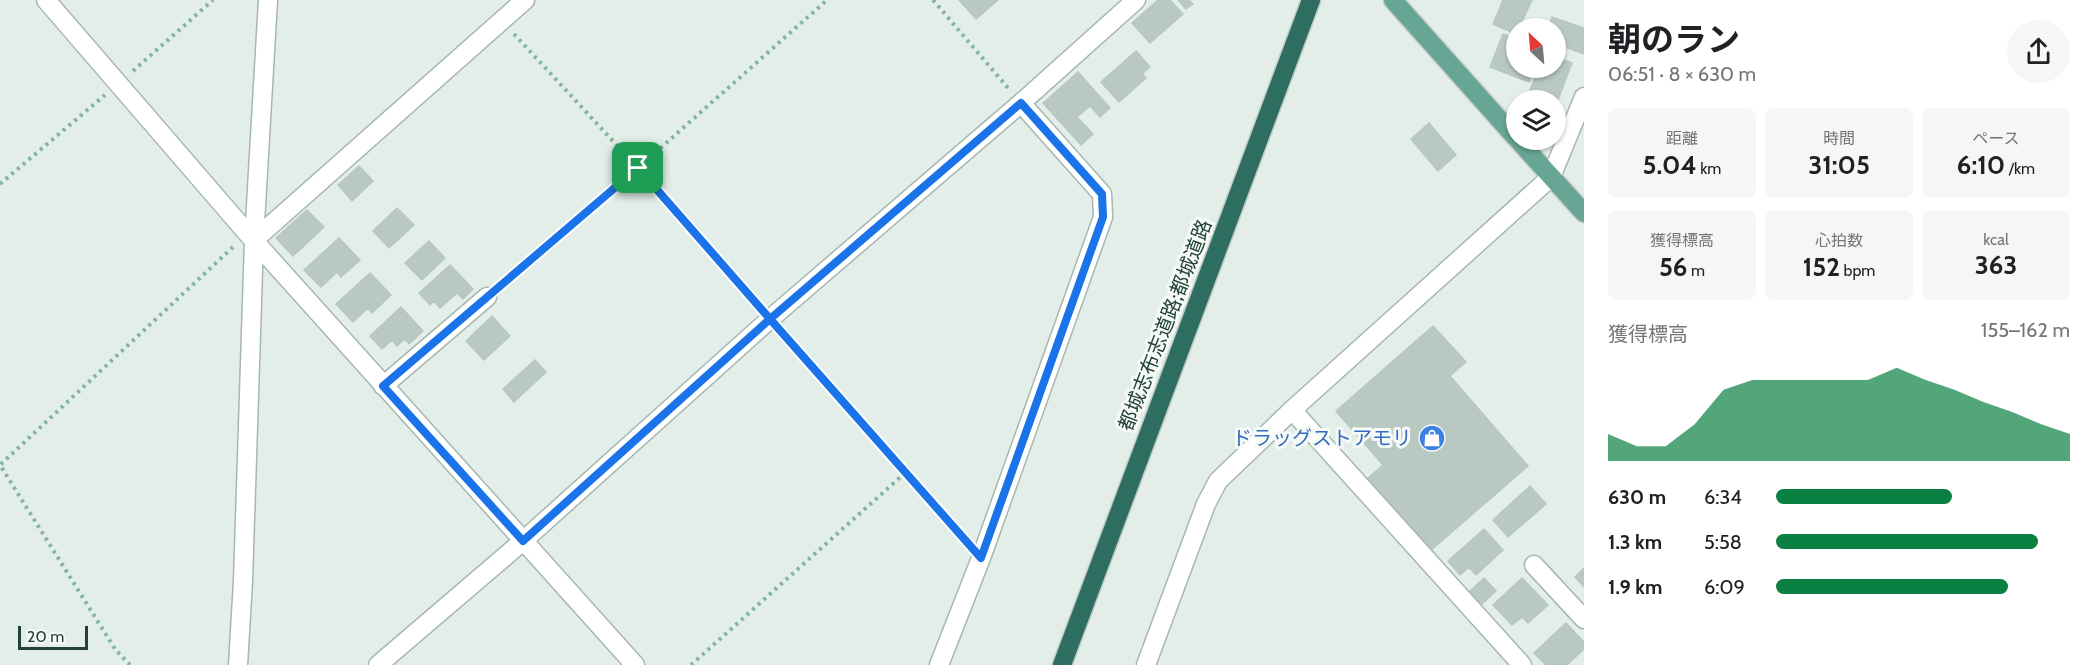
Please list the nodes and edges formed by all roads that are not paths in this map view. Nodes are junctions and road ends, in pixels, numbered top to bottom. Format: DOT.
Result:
graph roads {
  1 [pos="46,0"];
  2 [pos="268,0"];
  3 [pos="525,0"];
  4 [pos="1136,0"];
  5 [pos="1311,0"];
  6 [pos="1393,0"];
  7 [pos="1584,97"];
  8 [pos="1021,103"];
  9 [pos="1506,127"];
  10 [pos="1527,150"];
  11 [pos="1551,177"];
  12 [pos="1584,213"];
  13 [pos="251,237"];
  14 [pos="487,297"];
  15 [pos="383,386"];
  16 [pos="1292,410"];
  17 [pos="523,541"];
  18 [pos="1534,565"];
  19 [pos="1584,619"];
  20 [pos="238,665"];
  21 [pos="378,665"];
  22 [pos="635,665"];
  23 [pos="939,665"];
  24 [pos="1062,665"];
  25 [pos="1146,665"];
  26 [pos="1522,665"];
  1 -- 13 [label="street"];
  2 -- 13 [label="street"];
  3 -- 13 [label="street"];
  4 -- 8 [label="street"];
  5 -- 24 [label="highway, 都城志布志道路;都城道路"];
  6 -- 9 [label="main road"];
  7 -- 11 [label="street"];
  8 -- 17 [label="street"];
  8 -- 23 [label="street"];
  10 -- 11 [label="main road"];
  11 -- 12 [label="main road"];
  11 -- 16 [label="street"];
  13 -- 15 [label="street"];
  13 -- 20 [label="street"];
  14 -- 15 [label="street"];
  15 -- 17 [label="street"];
  16 -- 25 [label="street"];
  16 -- 26 [label="street"];
  17 -- 21 [label="street"];
  17 -- 22 [label="street"];
  18 -- 19 [label="street"];
}
